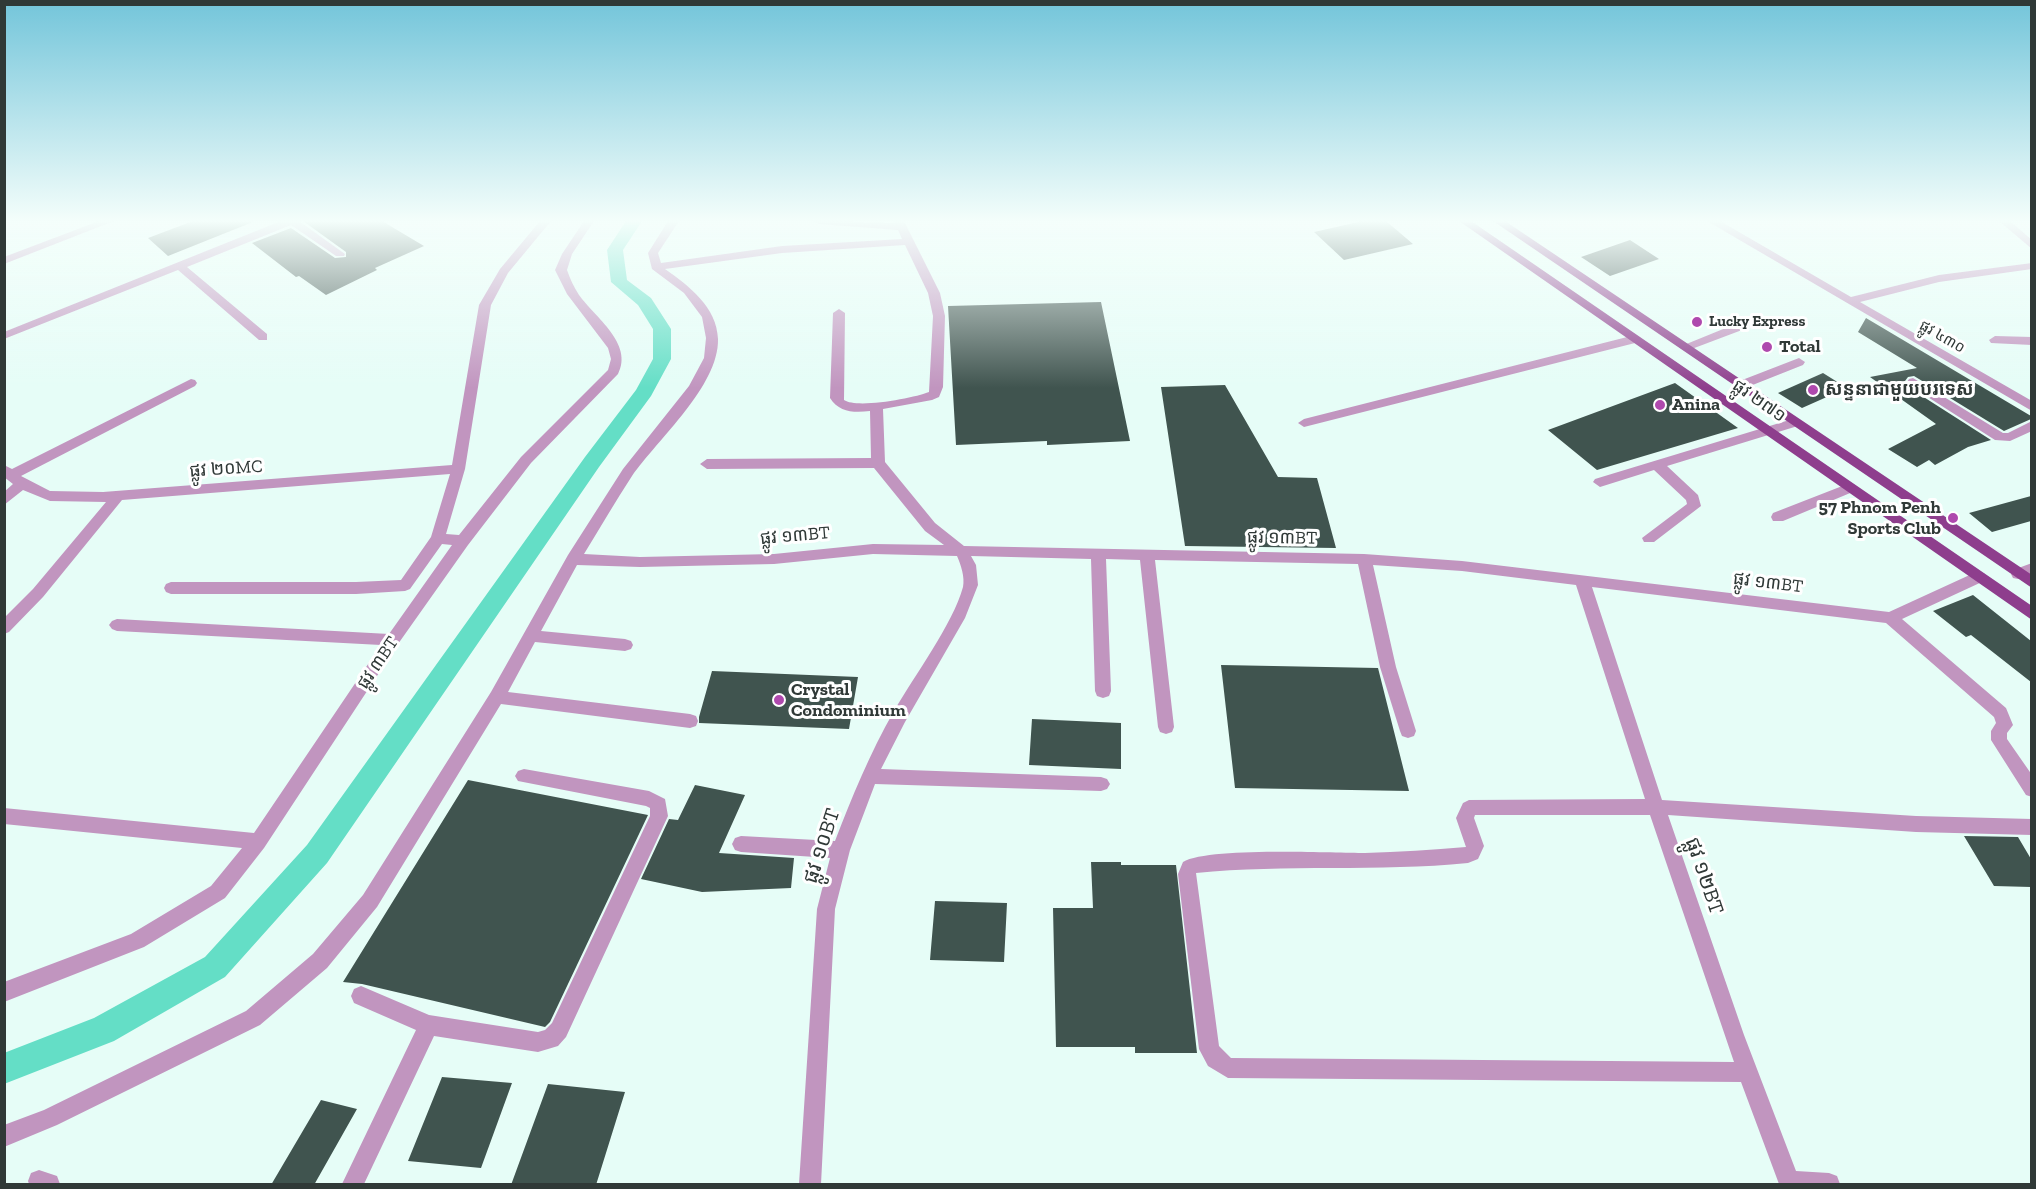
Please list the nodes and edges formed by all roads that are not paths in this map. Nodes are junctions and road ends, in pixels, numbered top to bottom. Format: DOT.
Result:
graph roads {
  1 [pos="150,276"];
  2 [pos="192,276"];
  3 [pos="500,276"];
  4 [pos="564,276"];
  5 [pos="669,276"];
  6 [pos="926,276"];
  7 [pos="1544,276"];
  8 [pos="1580,276"];
  9 [pos="1808,276"];
  10 [pos="1952,276"];
  11 [pos="1850,301"];
  12 [pos="840,313"];
  13 [pos="1738,327"];
  14 [pos="4,336"];
  15 [pos="263,337"];
  16 [pos="1635,339"];
  17 [pos="1995,340"];
  18 [pos="2031,342"];
  19 [pos="1685,347"];
  20 [pos="1799,362"];
  21 [pos="1913,382"];
  22 [pos="191,383"];
  23 [pos="1741,385"];
  24 [pos="876,406"];
  25 [pos="2031,407"];
  26 [pos="1796,422"];
  27 [pos="1304,423"];
  28 [pos="2031,425"];
  29 [pos="1767,431"];
  30 [pos="878,463"];
  31 [pos="707,464"];
  32 [pos="1657,465"];
  33 [pos="458,469"];
  34 [pos="12,476"];
  35 [pos="1600,482"];
  36 [pos="1850,488"];
  37 [pos="119,495"];
  38 [pos="4,500"];
  39 [pos="1778,517"];
  40 [pos="438,538"];
  41 [pos="1649,538"];
  42 [pos="463,541"];
  43 [pos="961,551"];
  44 [pos="1098,552"];
  45 [pos="1147,554"];
  46 [pos="1364,559"];
  47 [pos="573,560"];
  48 [pos="2025,571"];
  49 [pos="1979,577"];
  50 [pos="1582,580"];
  51 [pos="2031,583"];
  52 [pos="171,588"];
  53 [pos="2031,614"];
  54 [pos="1890,618"];
  55 [pos="117,625"];
  56 [pos="4,628"];
  57 [pos="532,636"];
  58 [pos="393,640"];
  59 [pos="625,645"];
  60 [pos="1103,691"];
  61 [pos="497,697"];
  62 [pos="690,721"];
  63 [pos="1166,727"];
  64 [pos="1408,731"];
  65 [pos="524,776"];
  66 [pos="870,776"];
  67 [pos="1101,784"];
  68 [pos="2031,790"];
  69 [pos="1656,807"];
  70 [pos="4,816"];
  71 [pos="2031,827"];
  72 [pos="258,842"];
  73 [pos="741,844"];
  74 [pos="841,849"];
  75 [pos="4,992"];
  76 [pos="361,996"];
  77 [pos="429,1024"];
  78 [pos="1748,1072"];
  79 [pos="4,1136"];
  80 [pos="1790,1184"];
  81 [pos="353,1185"];
  82 [pos="810,1185"];
  83 [pos="1829,1185"];
  1 -- 14 [label="street"];
  2 -- 15 [label="street"];
  3 -- 33 [label="street"];
  4 -- 42 [label="street, ផ្លូវ ៣BT"];
  5 -- 47 [label="street"];
  6 -- 24 [label="street"];
  7 -- 16 [label="main road, ផ្លូវ ២៧១"];
  8 -- 19 [label="main road, ផ្លូវ ២៧១"];
  9 -- 11 [label="street, ផ្លូវ ៤៣០"];
  10 -- 11 [label="street"];
  11 -- 25 [label="street, ផ្លូវ ៤៣០"];
  12 -- 24 [label="street"];
  13 -- 19 [label="street"];
  16 -- 27 [label="street"];
  16 -- 29 [label="main road, ផ្លូវ ២៧១"];
  17 -- 18 [label="street"];
  19 -- 23 [label="main road, ផ្លូវ ២៧១"];
  20 -- 23 [label="street"];
  21 -- 28 [label="street"];
  22 -- 34 [label="street"];
  23 -- 26 [label="main road, ផ្លូវ ២៧១"];
  24 -- 30 [label="street"];
  26 -- 29 [label="street"];
  26 -- 48 [label="main road, ផ្លូវ ២៧១"];
  29 -- 32 [label="street"];
  29 -- 36 [label="main road, ផ្លូវ ២៧១"];
  30 -- 31 [label="street"];
  30 -- 43 [label="street"];
  32 -- 35 [label="street"];
  32 -- 41 [label="street"];
  33 -- 37 [label="street, ផ្លូវ ២០MC"];
  33 -- 40 [label="street"];
  34 -- 37 [label="street, ផ្លូវ ២០MC"];
  34 -- 38 [label="street"];
  36 -- 39 [label="street"];
  36 -- 49 [label="main road, ផ្លូវ ២៧១"];
  37 -- 56 [label="street"];
  40 -- 42 [label="street"];
  40 -- 52 [label="street"];
  42 -- 58 [label="street, ផ្លូវ ៣BT"];
  43 -- 44 [label="street, ផ្លូវ ១៣BT"];
  43 -- 47 [label="street, ផ្លូវ ១៣BT"];
  43 -- 66 [label="street, ផ្លូវ ១០BT"];
  44 -- 45 [label="street, ផ្លូវ ១៣BT"];
  44 -- 60 [label="street"];
  45 -- 46 [label="street, ផ្លូវ ១៣BT"];
  45 -- 63 [label="street"];
  46 -- 50 [label="street, ផ្លូវ ១៣BT"];
  46 -- 64 [label="street"];
  47 -- 57 [label="street"];
  48 -- 51 [label="main road, ផ្លូវ ២៧១"];
  49 -- 53 [label="main road, ផ្លូវ ២៧១"];
  49 -- 54 [label="street"];
  50 -- 54 [label="street, ផ្លូវ ១៣BT"];
  50 -- 69 [label="street, ផ្លូវ ១២BT"];
  54 -- 68 [label="street"];
  55 -- 58 [label="street"];
  57 -- 59 [label="street"];
  57 -- 61 [label="street"];
  58 -- 72 [label="street, ផ្លូវ ៣BT"];
  61 -- 62 [label="street"];
  61 -- 79 [label="street"];
  65 -- 77 [label="street"];
  66 -- 67 [label="street"];
  66 -- 74 [label="street, ផ្លូវ ១០BT"];
  69 -- 71 [label="street"];
  69 -- 78 [label="street, ផ្លូវ ១២BT"];
  69 -- 78 [label="street"];
  70 -- 72 [label="street"];
  72 -- 75 [label="street, ផ្លូវ ៣BT"];
  73 -- 74 [label="street"];
  74 -- 82 [label="street, ផ្លូវ ១០BT"];
  76 -- 77 [label="street"];
  77 -- 81 [label="street"];
  78 -- 80 [label="street, ផ្លូវ ១២BT"];
  80 -- 83 [label="street"];
}
